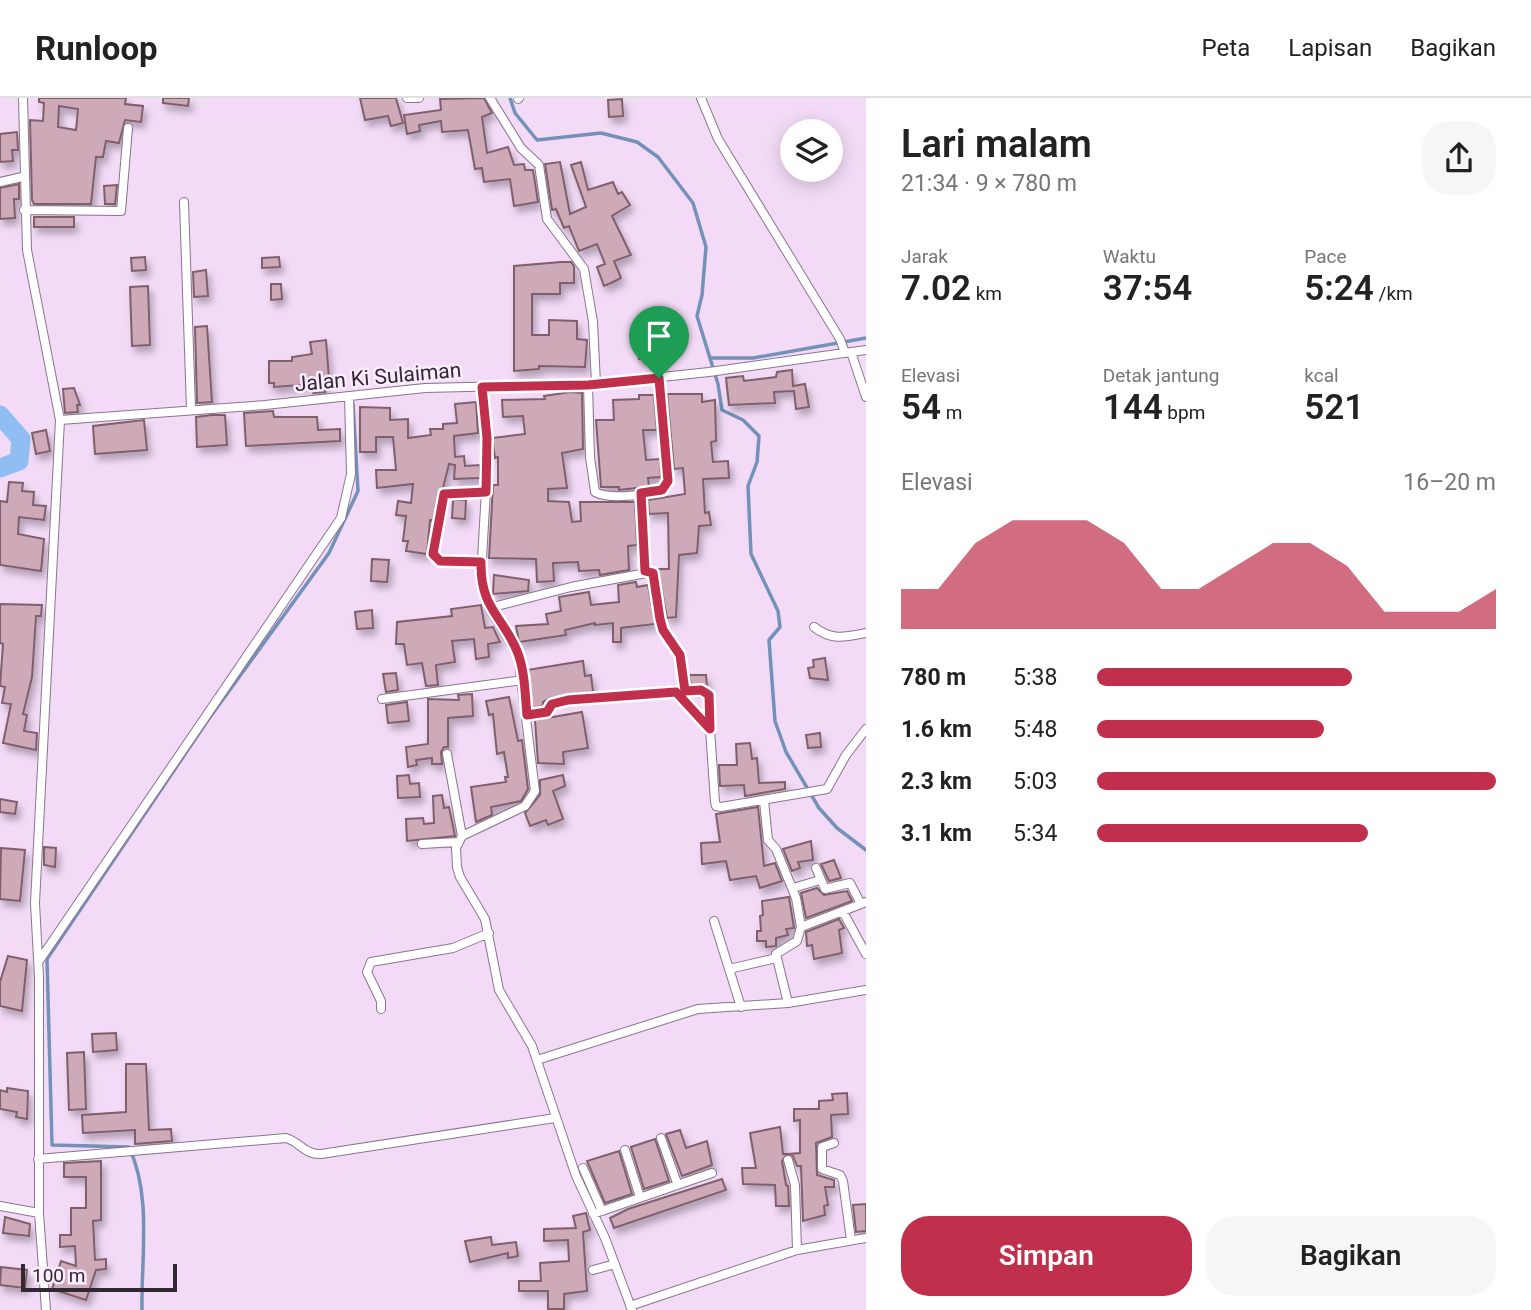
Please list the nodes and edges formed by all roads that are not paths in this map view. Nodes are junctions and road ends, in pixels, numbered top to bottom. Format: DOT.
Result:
graph roads {
  1 [pos="23,98"];
  2 [pos="407,98"];
  3 [pos="419,98"];
  4 [pos="490,98"];
  5 [pos="701,98"];
  6 [pos="128,128"];
  7 [pos="22,177"];
  8 [pos="0,182"];
  9 [pos="184,202"];
  10 [pos="24,210"];
  11 [pos="844,347"];
  12 [pos="866,350"];
  13 [pos="659,378"];
  14 [pos="592,385"];
  15 [pos="482,387"];
  16 [pos="349,396"];
  17 [pos="866,397"];
  18 [pos="191,409"];
  19 [pos="60,420"];
  20 [pos="486,492"];
  21 [pos="641,493"];
  22 [pos="481,562"];
  23 [pos="645,571"];
  24 [pos="489,608"];
  25 [pos="814,626"];
  26 [pos="866,633"];
  27 [pos="523,680"];
  28 [pos="681,692"];
  29 [pos="382,699"];
  30 [pos="527,715"];
  31 [pos="710,729"];
  32 [pos="866,729"];
  33 [pos="447,754"];
  34 [pos="764,801"];
  35 [pos="460,839"];
  36 [pos="422,844"];
  37 [pos="816,868"];
  38 [pos="820,880"];
  39 [pos="793,888"];
  40 [pos="863,903"];
  41 [pos="843,912"];
  42 [pos="714,920"];
  43 [pos="801,927"];
  44 [pos="489,933"];
  45 [pos="866,954"];
  46 [pos="776,958"];
  47 [pos="38,962"];
  48 [pos="729,969"];
  49 [pos="866,990"];
  50 [pos="788,1003"];
  51 [pos="741,1007"];
  52 [pos="381,1009"];
  53 [pos="537,1060"];
  54 [pos="555,1118"];
  55 [pos="661,1138"];
  56 [pos="834,1143"];
  57 [pos="625,1150"];
  58 [pos="38,1159"];
  59 [pos="788,1160"];
  60 [pos="583,1168"];
  61 [pos="712,1172"];
  62 [pos="677,1183"];
  63 [pos="640,1197"];
  64 [pos="0,1206"];
  65 [pos="597,1212"];
  66 [pos="39,1213"];
  67 [pos="866,1238"];
  68 [pos="851,1240"];
  69 [pos="797,1250"];
  70 [pos="615,1264"];
  71 [pos="593,1270"];
  72 [pos="631,1308"];
  73 [pos="46,1310"];
  1 -- 7 [label="street"];
  2 -- 3 [label="street"];
  4 -- 14 [label="street"];
  5 -- 11 [label="street"];
  6 -- 10 [label="street"];
  7 -- 8 [label="street"];
  7 -- 10 [label="street"];
  9 -- 18 [label="street"];
  10 -- 19 [label="street"];
  11 -- 12 [label="street, Jalan Ki Sulaiman"];
  11 -- 13 [label="street, Jalan Ki Sulaiman"];
  11 -- 17 [label="street"];
  13 -- 14 [label="street, Jalan Ki Sulaiman"];
  13 -- 21 [label="street"];
  14 -- 15 [label="street, Jalan Ki Sulaiman"];
  14 -- 21 [label="street"];
  15 -- 16 [label="street, Jalan Ki Sulaiman"];
  15 -- 20 [label="street"];
  16 -- 18 [label="street, Jalan Ki Sulaiman"];
  16 -- 47 [label="street"];
  18 -- 19 [label="street, Jalan Ki Sulaiman"];
  19 -- 47 [label="street"];
  20 -- 22 [label="street"];
  20 -- 22 [label="street"];
  21 -- 23 [label="street"];
  22 -- 24 [label="street"];
  23 -- 24 [label="street"];
  23 -- 28 [label="street"];
  24 -- 27 [label="street"];
  25 -- 26 [label="street"];
  27 -- 29 [label="street"];
  27 -- 30 [label="street"];
  28 -- 30 [label="street"];
  28 -- 31 [label="street"];
  28 -- 31 [label="street"];
  30 -- 35 [label="street"];
  31 -- 34 [label="street"];
  32 -- 34 [label="street"];
  33 -- 35 [label="street"];
  34 -- 39 [label="street"];
  35 -- 36 [label="street"];
  35 -- 44 [label="street"];
  37 -- 38 [label="street"];
  38 -- 39 [label="street"];
  38 -- 40 [label="street"];
  39 -- 43 [label="street"];
  40 -- 41 [label="street"];
  41 -- 43 [label="street"];
  41 -- 45 [label="street"];
  42 -- 48 [label="street"];
  43 -- 46 [label="street"];
  44 -- 52 [label="street"];
  44 -- 53 [label="street"];
  46 -- 48 [label="street"];
  46 -- 50 [label="street"];
  47 -- 58 [label="street"];
  48 -- 51 [label="street"];
  49 -- 50 [label="street"];
  50 -- 51 [label="street"];
  51 -- 53 [label="street"];
  53 -- 54 [label="street"];
  54 -- 58 [label="street"];
  54 -- 65 [label="street"];
  55 -- 62 [label="street"];
  56 -- 68 [label="street"];
  57 -- 63 [label="street"];
  58 -- 66 [label="street"];
  59 -- 69 [label="street"];
  60 -- 65 [label="street"];
  61 -- 62 [label="street"];
  62 -- 63 [label="street"];
  63 -- 65 [label="street"];
  64 -- 66 [label="street"];
  65 -- 70 [label="street"];
  66 -- 73 [label="street"];
  67 -- 68 [label="street"];
  68 -- 69 [label="street"];
  69 -- 72 [label="street"];
  70 -- 71 [label="street"];
  70 -- 72 [label="street"];
}
